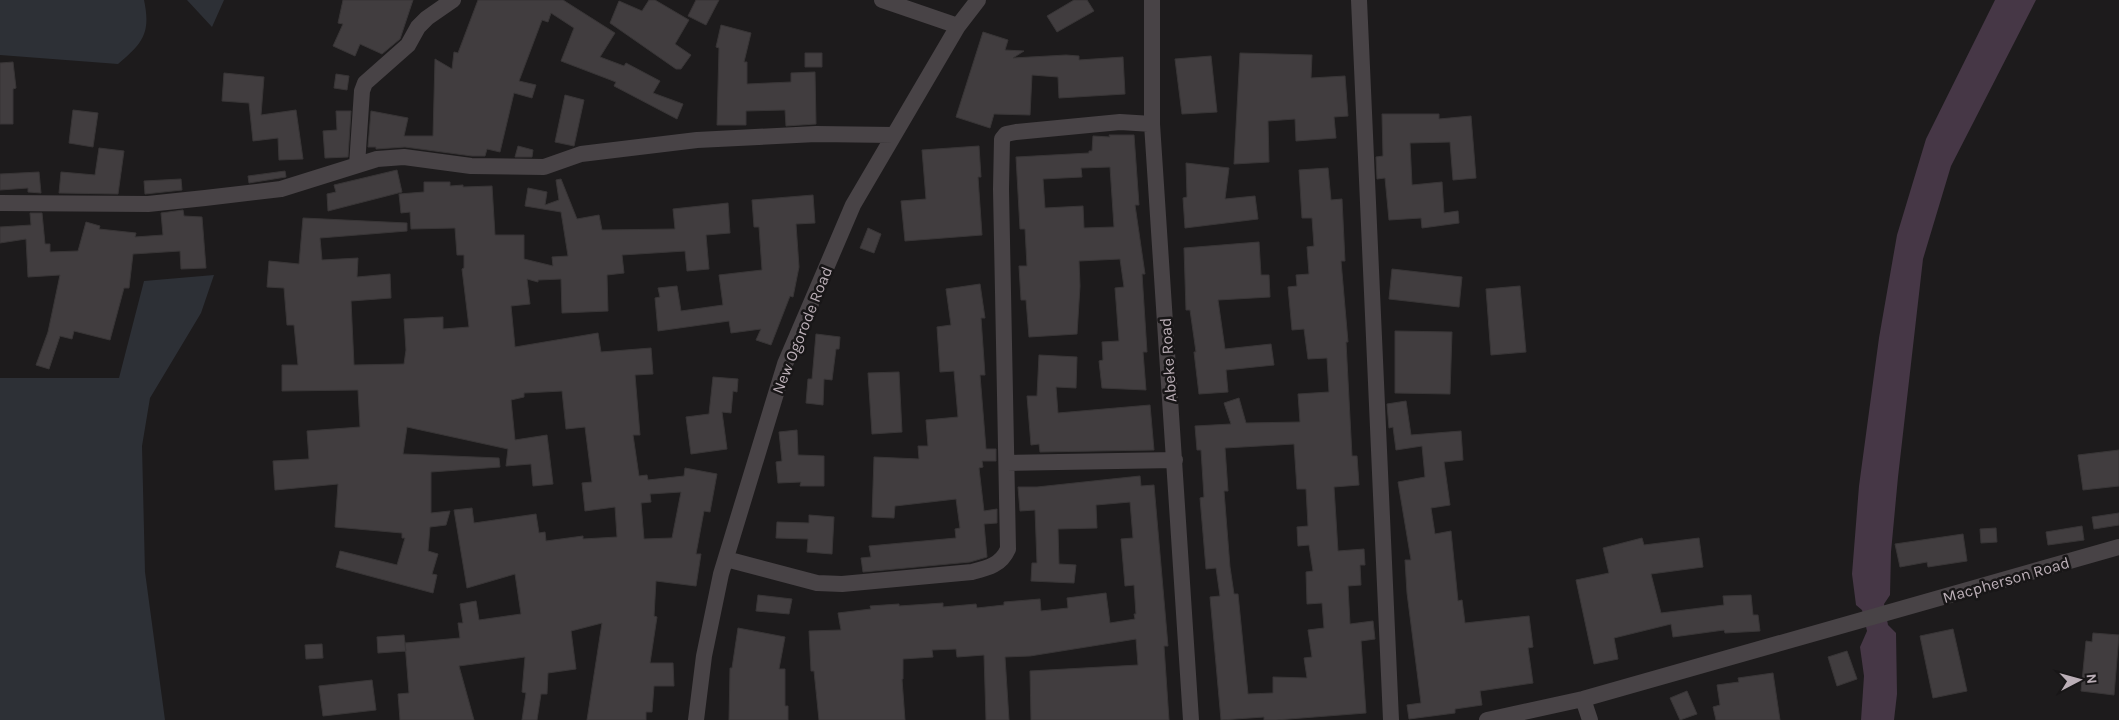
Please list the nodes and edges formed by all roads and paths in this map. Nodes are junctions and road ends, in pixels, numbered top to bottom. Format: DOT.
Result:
graph roads {
  1 [pos="452,0"];
  2 [pos="882,0"];
  3 [pos="978,0"];
  4 [pos="1152,0"];
  5 [pos="1359,0"];
  6 [pos="958,26"];
  7 [pos="1152,124"];
  8 [pos="894,134"];
  9 [pos="356,165"];
  10 [pos="0,203"];
  11 [pos="1175,460"];
  12 [pos="1007,463"];
  13 [pos="2119,547"];
  14 [pos="726,559"];
  15 [pos="1582,699"];
  16 [pos="696,720"];
  17 [pos="1191,720"];
  18 [pos="1391,720"];
  19 [pos="1487,720"];
  20 [pos="1590,720"];
  1 -- 9 [label="street"];
  2 -- 6 [label="street"];
  3 -- 6 [label="street, New Ogorode Road"];
  4 -- 7 [label="street, Abeke Road"];
  5 -- 18 [label="street"];
  6 -- 8 [label="street, New Ogorode Road"];
  7 -- 11 [label="street, Abeke Road"];
  7 -- 12 [label="street"];
  8 -- 9 [label="street"];
  8 -- 14 [label="street, New Ogorode Road"];
  9 -- 10 [label="street"];
  11 -- 12 [label="street"];
  11 -- 17 [label="street, Abeke Road"];
  12 -- 14 [label="street"];
  13 -- 15 [label="street, Macpherson Road"];
  14 -- 16 [label="street, New Ogorode Road"];
  15 -- 19 [label="street, Macpherson Road"];
  15 -- 20 [label="street"];
}
